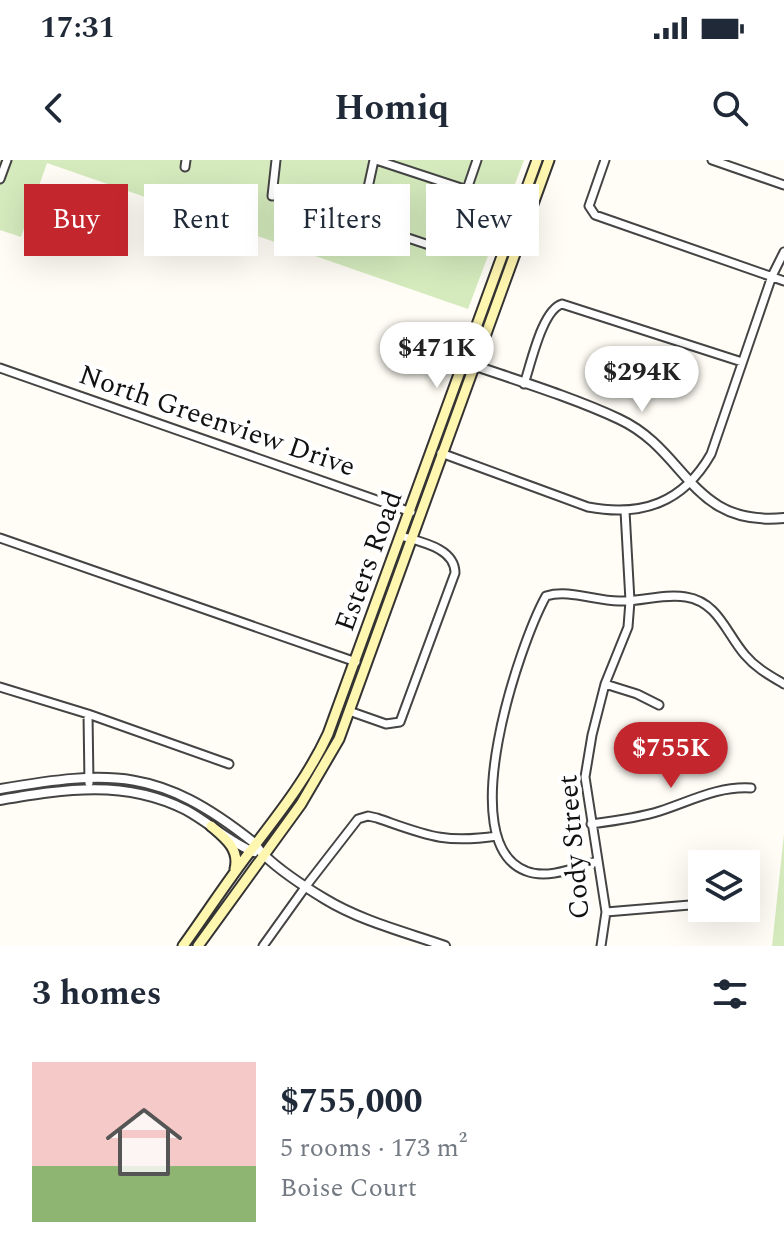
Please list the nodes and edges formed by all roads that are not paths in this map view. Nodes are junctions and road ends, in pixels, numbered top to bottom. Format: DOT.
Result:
graph roads {
  1 [pos="7,160"];
  2 [pos="276,160"];
  3 [pos="375,160"];
  4 [pos="477,160"];
  5 [pos="537,160"];
  6 [pos="549,160"];
  7 [pos="605,160"];
  8 [pos="712,160"];
  9 [pos="0,179"];
  10 [pos="451,184"];
  11 [pos="469,184"];
  12 [pos="528,184"];
  13 [pos="784,185"];
  14 [pos="539,188"];
  15 [pos="272,196"];
  16 [pos="426,244"];
  17 [pos="784,252"];
  18 [pos="503,256"];
  19 [pos="513,256"];
  20 [pos="772,276"];
  21 [pos="784,281"];
  22 [pos="742,362"];
  23 [pos="469,364"];
  24 [pos="0,368"];
  25 [pos="524,384"];
  26 [pos="437,452"];
  27 [pos="691,482"];
  28 [pos="625,511"];
  29 [pos="415,513"];
  30 [pos="784,518"];
  31 [pos="0,538"];
  32 [pos="406,538"];
  33 [pos="630,601"];
  34 [pos="355,662"];
  35 [pos="366,665"];
  36 [pos="605,684"];
  37 [pos="784,684"];
  38 [pos="0,687"];
  39 [pos="659,705"];
  40 [pos="349,711"];
  41 [pos="88,714"];
  42 [pos="229,764"];
  43 [pos="89,776"];
  44 [pos="89,787"];
  45 [pos="751,788"];
  46 [pos="0,789"];
  47 [pos="0,800"];
  48 [pos="591,824"];
  49 [pos="211,826"];
  50 [pos="497,836"];
  51 [pos="253,848"];
  52 [pos="264,855"];
  53 [pos="598,861"];
  54 [pos="234,874"];
  55 [pos="306,886"];
  56 [pos="688,905"];
  57 [pos="606,912"];
  58 [pos="195,929"];
  59 [pos="205,936"];
  60 [pos="183,946"];
  61 [pos="198,946"];
  62 [pos="263,946"];
  63 [pos="445,946"];
  64 [pos="601,946"];
  1 -- 9 [label="street"];
  2 -- 15 [label="street"];
  3 -- 10 [label="street"];
  3 -- 16 [label="street"];
  4 -- 11 [label="street"];
  5 -- 12 [label="main road, Esters Road"];
  6 -- 14 [label="main road, Esters Road"];
  7 -- 20 [label="street"];
  8 -- 13 [label="street"];
  17 -- 20 [label="street"];
  18 -- 23 [label="main road, Esters Road"];
  19 -- 23 [label="main road, Esters Road"];
  20 -- 21 [label="street"];
  20 -- 22 [label="street"];
  22 -- 25 [label="street"];
  22 -- 27 [label="street"];
  23 -- 25 [label="street"];
  23 -- 26 [label="main road, Esters Road"];
  24 -- 29 [label="street, North Greenview Drive"];
  25 -- 27 [label="street"];
  26 -- 28 [label="street"];
  26 -- 29 [label="main road, Esters Road"];
  27 -- 28 [label="street"];
  27 -- 30 [label="street"];
  28 -- 33 [label="street, Cody Street"];
  29 -- 32 [label="main road, Esters Road"];
  31 -- 34 [label="street"];
  32 -- 34 [label="main road, Esters Road"];
  32 -- 35 [label="main road, Esters Road"];
  32 -- 40 [label="street"];
  33 -- 36 [label="street, Cody Street"];
  33 -- 37 [label="street"];
  33 -- 50 [label="street"];
  34 -- 35 [label="street"];
  34 -- 51 [label="main road, Esters Road"];
  35 -- 40 [label="main road, Esters Road"];
  36 -- 39 [label="street"];
  36 -- 48 [label="street, Cody Street"];
  38 -- 41 [label="street"];
  40 -- 52 [label="main road, Esters Road"];
  41 -- 42 [label="street"];
  41 -- 43 [label="street"];
  43 -- 44 [label="street"];
  43 -- 46 [label="street"];
  43 -- 51 [label="street"];
  44 -- 47 [label="street"];
  44 -- 49 [label="street"];
  45 -- 48 [label="street"];
  48 -- 53 [label="street, Cody Street"];
  49 -- 51 [label="street"];
  49 -- 54 [label="main road"];
  50 -- 53 [label="street"];
  50 -- 55 [label="street"];
  51 -- 52 [label="street"];
  51 -- 54 [label="main road, Esters Road"];
  52 -- 55 [label="street"];
  52 -- 59 [label="main road, Esters Road"];
  53 -- 57 [label="street, Cody Street"];
  54 -- 58 [label="main road, Esters Road"];
  55 -- 62 [label="street"];
  55 -- 63 [label="street"];
  56 -- 57 [label="street"];
  57 -- 64 [label="street, Cody Street"];
  58 -- 59 [label="main road"];
  58 -- 60 [label="main road, Esters Road"];
  59 -- 61 [label="main road, Esters Road"];
}
